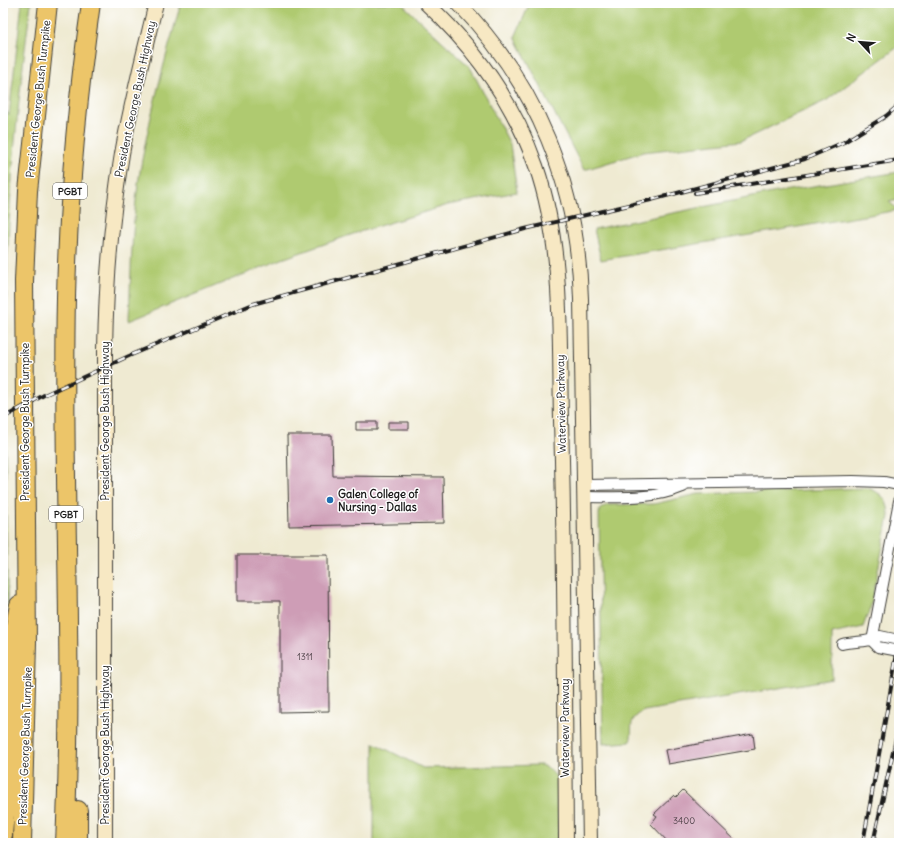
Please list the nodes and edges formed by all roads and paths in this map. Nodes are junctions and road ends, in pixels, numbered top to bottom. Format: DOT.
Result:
graph roads {
  1 [pos="48,3"];
  2 [pos="91,3"];
  3 [pos="156,3"];
  4 [pos="426,3"];
  5 [pos="458,3"];
  6 [pos="899,485"];
  7 [pos="563,491"];
  8 [pos="584,491"];
  9 [pos="899,501"];
  10 [pos="26,571"];
  11 [pos="899,640"];
  12 [pos="872,641"];
  13 [pos="842,644"];
  14 [pos="899,651"];
  15 [pos="67,743"];
  16 [pos="566,753"];
  17 [pos="589,753"];
  18 [pos="3,835"];
  19 [pos="22,843"];
  20 [pos="65,843"];
  21 [pos="78,843"];
  22 [pos="105,843"];
  23 [pos="566,843"];
  24 [pos="590,843"];
  1 -- 10 [label="highway, President George Bush Turnpike"];
  2 -- 15 [label="highway, PGBT"];
  3 -- 22 [label="main road, President George Bush Highway"];
  4 -- 7 [label="main road, Waterview Parkway"];
  5 -- 8 [label="main road, Waterview Parkway"];
  6 -- 8 [label="street"];
  7 -- 8 [label="main road"];
  7 -- 16 [label="main road, Waterview Parkway"];
  8 -- 17 [label="main road, Waterview Parkway"];
  9 -- 12 [label="street"];
  10 -- 18 [label="highway"];
  10 -- 19 [label="highway, President George Bush Turnpike"];
  11 -- 12 [label="street"];
  12 -- 13 [label="street"];
  12 -- 14 [label="street"];
  15 -- 20 [label="highway, PGBT"];
  15 -- 21 [label="highway"];
  16 -- 17 [label="main road"];
  16 -- 23 [label="main road, Waterview Parkway"];
  17 -- 24 [label="main road, Waterview Parkway"];
}
